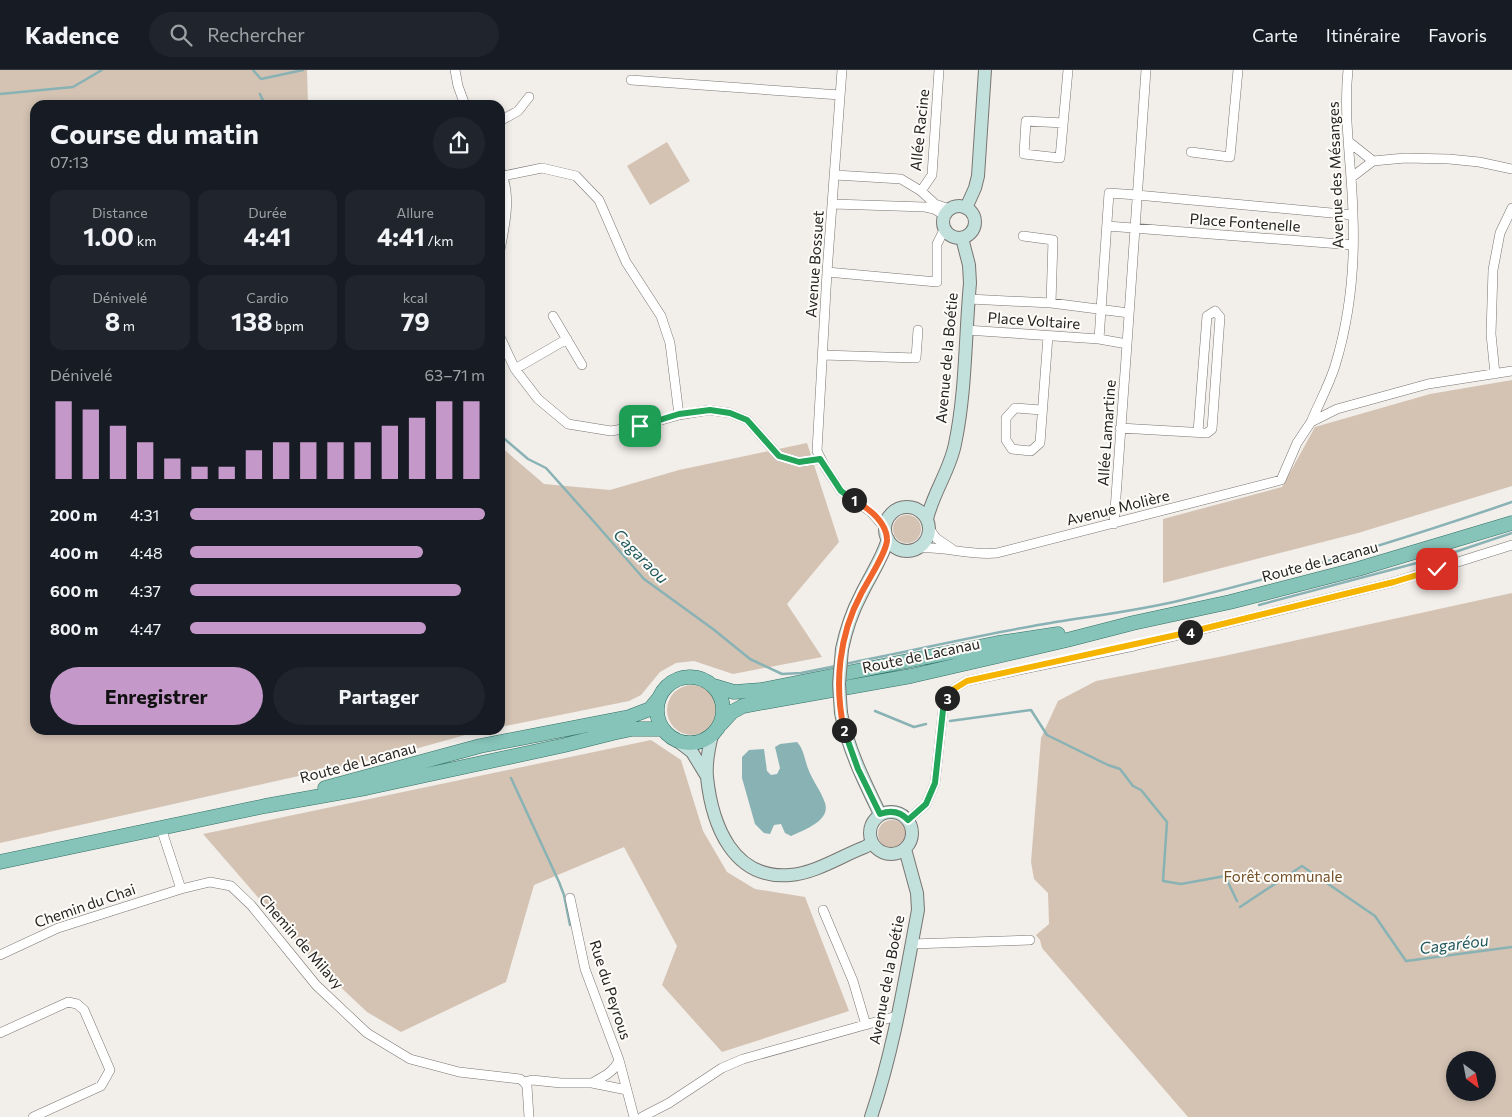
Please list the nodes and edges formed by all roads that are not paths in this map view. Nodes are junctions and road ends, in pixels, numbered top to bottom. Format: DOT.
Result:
graph roads {
  1 [pos="456,70"];
  2 [pos="842,70"];
  3 [pos="939,70"];
  4 [pos="985,70"];
  5 [pos="1068,70"];
  6 [pos="1146,70"];
  7 [pos="1238,70"];
  8 [pos="1348,70"];
  9 [pos="631,80"];
  10 [pos="840,95"];
  11 [pos="529,97"];
  12 [pos="463,100"];
  13 [pos="505,118"];
  14 [pos="1063,123"];
  15 [pos="1349,142"];
  16 [pos="1191,152"];
  17 [pos="1374,161"];
  18 [pos="1511,172"];
  19 [pos="505,173"];
  20 [pos="835,175"];
  21 [pos="1352,177"];
  22 [pos="921,191"];
  23 [pos="1137,195"];
  24 [pos="505,196"];
  25 [pos="833,204"];
  26 [pos="966,208"];
  27 [pos="1512,208"];
  28 [pos="947,212"];
  29 [pos="1353,215"];
  30 [pos="505,222"];
  31 [pos="1107,226"];
  32 [pos="1135,228"];
  33 [pos="944,230"];
  34 [pos="1023,236"];
  35 [pos="962,238"];
  36 [pos="1354,245"];
  37 [pos="827,272"];
  38 [pos="969,299"];
  39 [pos="1051,303"];
  40 [pos="1100,309"];
  41 [pos="1129,313"];
  42 [pos="553,316"];
  43 [pos="918,330"];
  44 [pos="966,330"];
  45 [pos="1048,336"];
  46 [pos="567,339"];
  47 [pos="1099,339"];
  48 [pos="1127,344"];
  49 [pos="505,348"];
  50 [pos="823,356"];
  51 [pos="582,366"];
  52 [pos="515,369"];
  53 [pos="1512,371"];
  54 [pos="1495,374"];
  55 [pos="1042,410"];
  56 [pos="679,414"];
  57 [pos="1311,422"];
  58 [pos="1120,428"];
  59 [pos="1198,432"];
  60 [pos="820,459"];
  61 [pos="942,478"];
  62 [pos="1281,480"];
  63 [pos="910,507"];
  64 [pos="1512,523"];
  65 [pos="928,524"];
  66 [pos="1114,524"];
  67 [pos="886,534"];
  68 [pos="1512,545"];
  69 [pos="919,548"];
  70 [pos="903,551"];
  71 [pos="961,553"];
  72 [pos="873,574"];
  73 [pos="1133,623"];
  74 [pos="714,686"];
  75 [pos="659,698"];
  76 [pos="721,724"];
  77 [pos="663,729"];
  78 [pos="712,735"];
  79 [pos="679,742"];
  80 [pos="706,775"];
  81 [pos="265,806"];
  82 [pos="880,814"];
  83 [pos="908,820"];
  84 [pos="160,828"];
  85 [pos="872,843"];
  86 [pos="904,849"];
  87 [pos="0,862"];
  88 [pos="182,889"];
  89 [pos="570,898"];
  90 [pos="823,910"];
  91 [pos="1030,940"];
  92 [pos="911,944"];
  93 [pos="0,955"];
  94 [pos="897,1016"];
  95 [pos="866,1025"];
  96 [pos="0,1033"];
  97 [pos="619,1060"];
  98 [pos="524,1082"];
  99 [pos="592,1082"];
  100 [pos="627,1090"];
  101 [pos="33,1117"];
  102 [pos="529,1117"];
  103 [pos="634,1117"];
  104 [pos="645,1117"];
  105 [pos="871,1117"];
  1 -- 12 [label="street"];
  2 -- 10 [label="street, Avenue Bossuet"];
  3 -- 22 [label="street, Allée Racine"];
  4 -- 26 [label="main road"];
  5 -- 14 [label="street"];
  6 -- 23 [label="street, Allée Lamartine"];
  7 -- 16 [label="street"];
  8 -- 15 [label="street, Avenue des Mésanges"];
  9 -- 10 [label="street"];
  10 -- 20 [label="street, Avenue Bossuet"];
  11 -- 13 [label="street"];
  14 -- 14 [label="street"];
  15 -- 17 [label="street"];
  15 -- 21 [label="street, Avenue des Mésanges"];
  17 -- 18 [label="street"];
  17 -- 21 [label="street"];
  19 -- 56 [label="street"];
  20 -- 22 [label="street"];
  20 -- 25 [label="street, Avenue Bossuet"];
  21 -- 29 [label="street, Avenue des Mésanges"];
  22 -- 28 [label="street"];
  23 -- 29 [label="street, Place Fontenelle"];
  23 -- 31 [label="street, Place Fontenelle"];
  23 -- 32 [label="street, Allée Lamartine"];
  24 -- 30 [label="street"];
  25 -- 28 [label="street"];
  25 -- 37 [label="street, Avenue Bossuet"];
  26 -- 28 [label="main road"];
  26 -- 35 [label="main road"];
  27 -- 54 [label="street"];
  28 -- 33 [label="main road"];
  29 -- 36 [label="street, Avenue des Mésanges"];
  31 -- 32 [label="street, Place Fontenelle"];
  31 -- 40 [label="street"];
  32 -- 36 [label="street, Place Fontenelle"];
  32 -- 41 [label="street, Allée Lamartine"];
  33 -- 35 [label="main road"];
  33 -- 37 [label="street"];
  34 -- 39 [label="street"];
  35 -- 38 [label="main road, Avenue de la Boétie"];
  36 -- 57 [label="street, Avenue des Mésanges"];
  37 -- 50 [label="street, Avenue Bossuet"];
  38 -- 39 [label="street, Place Voltaire"];
  38 -- 44 [label="main road, Avenue de la Boétie"];
  39 -- 40 [label="street, Place Voltaire"];
  40 -- 41 [label="street, Place Voltaire"];
  40 -- 47 [label="street"];
  41 -- 48 [label="street, Allée Lamartine"];
  42 -- 46 [label="street"];
  43 -- 50 [label="street"];
  44 -- 45 [label="street, Place Voltaire"];
  44 -- 61 [label="main road, Avenue de la Boétie"];
  45 -- 47 [label="street, Place Voltaire"];
  45 -- 55 [label="street"];
  46 -- 51 [label="street"];
  46 -- 52 [label="street"];
  47 -- 48 [label="street, Place Voltaire"];
  48 -- 58 [label="street, Allée Lamartine"];
  49 -- 52 [label="street"];
  50 -- 60 [label="street, Avenue Bossuet"];
  52 -- 56 [label="street"];
  53 -- 54 [label="street"];
  54 -- 57 [label="street"];
  55 -- 55 [label="street"];
  56 -- 60 [label="street"];
  57 -- 62 [label="street, Avenue des Mésanges"];
  58 -- 59 [label="street"];
  58 -- 66 [label="street, Allée Lamartine"];
  59 -- 59 [label="street"];
  60 -- 67 [label="street"];
  61 -- 63 [label="main road, Avenue de la Boétie"];
  61 -- 65 [label="main road, Avenue de la Boétie"];
  62 -- 66 [label="street, Avenue Molière"];
  63 -- 65 [label="main road"];
  63 -- 67 [label="main road"];
  64 -- 73 [label="main road, Route de Lacanau"];
  65 -- 69 [label="main road"];
  65 -- 71 [label="street, Avenue Molière"];
  66 -- 71 [label="street, Avenue Molière"];
  67 -- 70 [label="main road"];
  67 -- 72 [label="main road"];
  68 -- 83 [label="street"];
  69 -- 70 [label="main road"];
  69 -- 71 [label="street, Avenue Molière"];
  70 -- 72 [label="main road"];
  72 -- 82 [label="main road, bridge"];
  73 -- 74 [label="main road, Route de Lacanau"];
  73 -- 76 [label="main road, Route de Lacanau"];
  74 -- 75 [label="main road"];
  74 -- 76 [label="main road"];
  75 -- 77 [label="main road"];
  75 -- 81 [label="main road, Route de Lacanau"];
  76 -- 78 [label="main road"];
  77 -- 79 [label="main road"];
  77 -- 81 [label="main road, Route de Lacanau"];
  78 -- 79 [label="main road"];
  78 -- 80 [label="main road"];
  79 -- 80 [label="main road"];
  80 -- 85 [label="main road"];
  81 -- 84 [label="main road, Route de Lacanau"];
  82 -- 83 [label="main road"];
  82 -- 85 [label="main road"];
  83 -- 86 [label="main road"];
  84 -- 87 [label="main road, Route de Lacanau"];
  84 -- 88 [label="street"];
  85 -- 86 [label="main road"];
  86 -- 92 [label="main road, Avenue de la Boétie"];
  88 -- 93 [label="street, Chemin du Chai"];
  88 -- 98 [label="street, Chemin de Milavy"];
  89 -- 97 [label="street, Rue du Peyrous"];
  90 -- 95 [label="street"];
  91 -- 92 [label="street"];
  92 -- 94 [label="main road, Avenue de la Boétie"];
  94 -- 95 [label="street"];
  94 -- 105 [label="main road, Avenue de la Boétie"];
  95 -- 104 [label="street"];
  96 -- 101 [label="street"];
  97 -- 99 [label="street, Rue du Peyrous"];
  97 -- 100 [label="street, Rue du Peyrous"];
  98 -- 99 [label="street, Chemin de Milavy"];
  98 -- 102 [label="street"];
  99 -- 100 [label="street, Chemin de Milavy"];
  100 -- 103 [label="street, Rue du Peyrous"];
}
